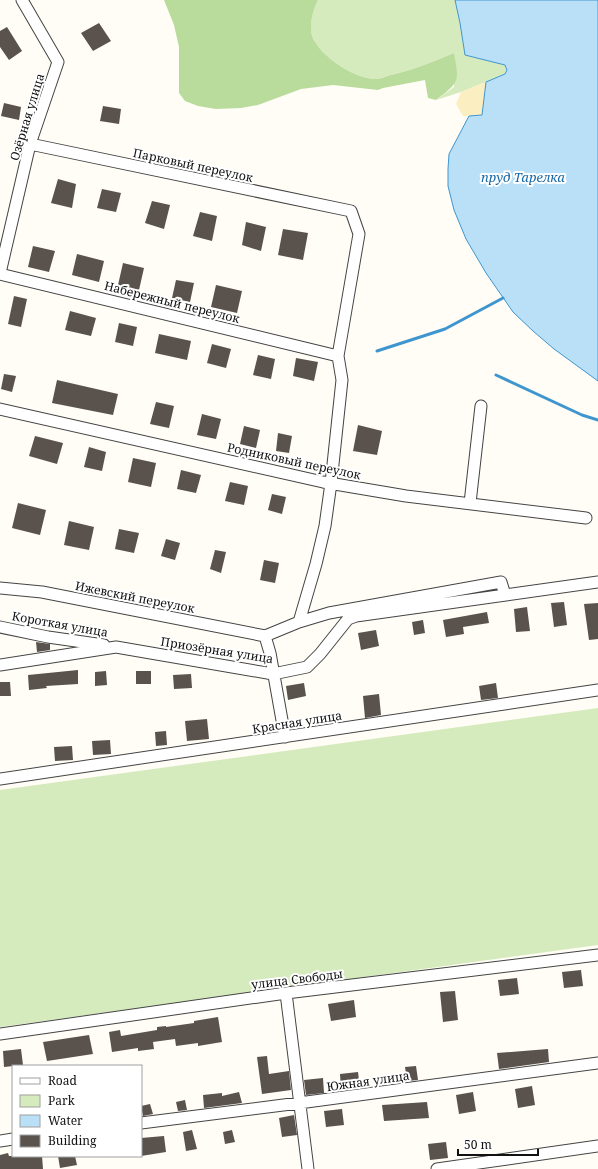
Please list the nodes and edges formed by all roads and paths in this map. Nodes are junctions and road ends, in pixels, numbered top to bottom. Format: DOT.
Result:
graph roads {
  1 [pos="22,0"];
  2 [pos="30,144"];
  3 [pos="0,274"];
  4 [pos="338,356"];
  5 [pos="481,406"];
  6 [pos="0,409"];
  7 [pos="331,483"];
  8 [pos="470,503"];
  9 [pos="586,518"];
  10 [pos="598,582"];
  11 [pos="0,588"];
  12 [pos="505,595"];
  13 [pos="299,622"];
  14 [pos="0,627"];
  15 [pos="265,636"];
  16 [pos="116,646"];
  17 [pos="0,665"];
  18 [pos="274,674"];
  19 [pos="598,690"];
  20 [pos="285,737"];
  21 [pos="0,779"];
  22 [pos="598,956"];
  23 [pos="286,993"];
  24 [pos="0,1034"];
  25 [pos="598,1063"];
  26 [pos="299,1103"];
  27 [pos="142,1123"];
  28 [pos="12,1139"];
  29 [pos="0,1141"];
  30 [pos="598,1146"];
  31 [pos="308,1169"];
  32 [pos="437,1169"];
  1 -- 2 [label="street, Озёрная улица"];
  2 -- 3 [label="street, Озёрная улица"];
  2 -- 4 [label="street, Парковый переулок"];
  3 -- 4 [label="street, Набережный переулок"];
  4 -- 7 [label="street"];
  5 -- 8 [label="street"];
  6 -- 7 [label="street, Родниковый переулок"];
  7 -- 8 [label="street, Родниковый переулок"];
  7 -- 13 [label="street"];
  8 -- 9 [label="street, Родниковый переулок"];
  10 -- 12 [label="street, Приозёрная улица"];
  11 -- 15 [label="street, Ижевский переулок"];
  12 -- 13 [label="street"];
  12 -- 18 [label="street, Приозёрная улица"];
  13 -- 15 [label="street"];
  14 -- 16 [label="street, Короткая улица"];
  15 -- 18 [label="street"];
  16 -- 17 [label="street, Приозёрная улица"];
  16 -- 18 [label="street, Приозёрная улица"];
  18 -- 20 [label="street"];
  19 -- 20 [label="street, Красная улица"];
  20 -- 21 [label="street, Красная улица"];
  22 -- 23 [label="street, улица Свободы"];
  23 -- 24 [label="street, улица Свободы"];
  23 -- 26 [label="street"];
  25 -- 26 [label="street, Южная улица"];
  26 -- 27 [label="street, Южная улица"];
  26 -- 31 [label="street"];
  28 -- 29 [label="street"];
  30 -- 32 [label="street"];
}
